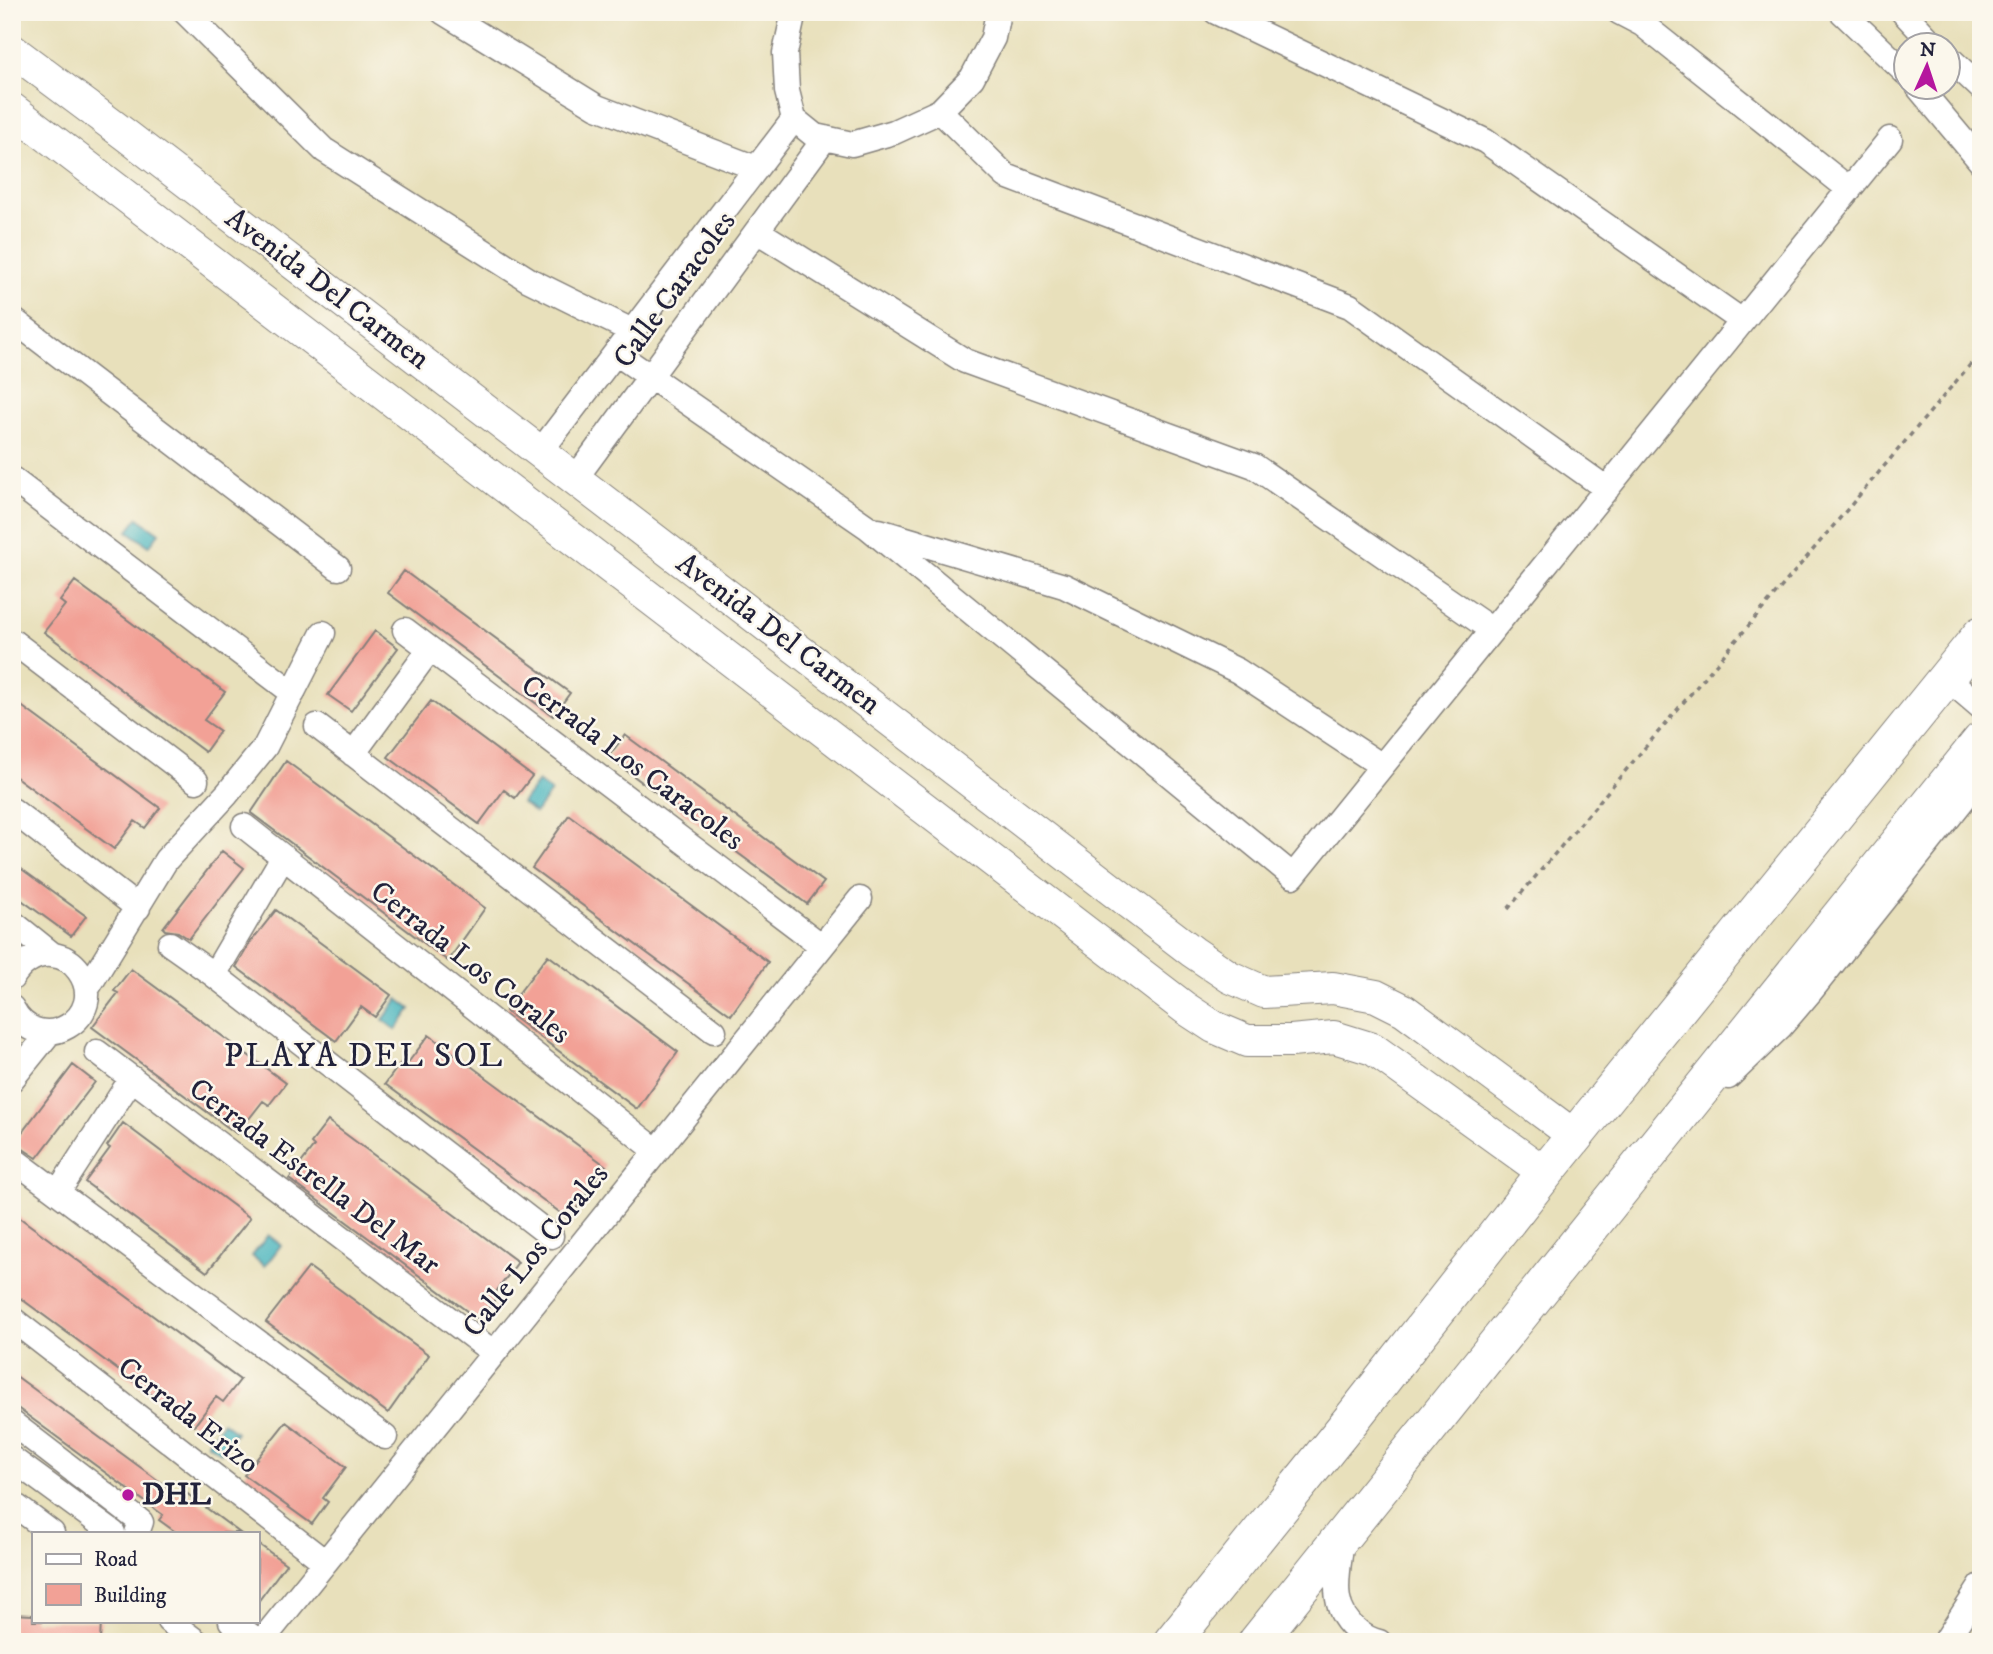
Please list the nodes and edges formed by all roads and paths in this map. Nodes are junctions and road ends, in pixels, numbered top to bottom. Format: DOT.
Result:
graph roads {
  1 [pos="185,12"];
  2 [pos="443,12"];
  3 [pos="794,12"];
  4 [pos="998,12"];
  5 [pos="1216,12"];
  6 [pos="1619,12"];
  7 [pos="1842,12"];
  8 [pos="1903,12"];
  9 [pos="1922,32"];
  10 [pos="12,50"];
  11 [pos="1892,60"];
  12 [pos="1962,70"];
  13 [pos="1981,88"];
  14 [pos="1931,102"];
  15 [pos="12,109"];
  16 [pos="940,111"];
  17 [pos="794,119"];
  18 [pos="127,136"];
  19 [pos="825,138"];
  20 [pos="1891,139"];
  21 [pos="1981,162"];
  22 [pos="756,169"];
  23 [pos="98,173"];
  24 [pos="1849,189"];
  25 [pos="757,231"];
  26 [pos="693,252"];
  27 [pos="725,275"];
  28 [pos="12,319"];
  29 [pos="1742,321"];
  30 [pos="632,331"];
  31 [pos="1981,352"];
  32 [pos="616,353"];
  33 [pos="650,378"];
  34 [pos="454,386"];
  35 [pos="424,424"];
  36 [pos="540,452"];
  37 [pos="12,479"];
  38 [pos="575,479"];
  39 [pos="1607,489"];
  40 [pos="869,528"];
  41 [pos="667,549"];
  42 [pos="338,568"];
  43 [pos="637,587"];
  44 [pos="405,629"];
  45 [pos="1492,630"];
  46 [pos="323,633"];
  47 [pos="12,641"];
  48 [pos="430,649"];
  49 [pos="1969,658"];
  50 [pos="293,693"];
  51 [pos="1981,707"];
  52 [pos="317,726"];
  53 [pos="1981,741"];
  54 [pos="353,754"];
  55 [pos="1382,766"];
  56 [pos="1981,777"];
  57 [pos="195,781"];
  58 [pos="12,810"];
  59 [pos="244,826"];
  60 [pos="283,857"];
  61 [pos="1094,876"];
  62 [pos="860,899"];
  63 [pos="138,908"];
  64 [pos="1508,909"];
  65 [pos="1064,915"];
  66 [pos="12,922"];
  67 [pos="170,944"];
  68 [pos="822,946"];
  69 [pos="53,955"];
  70 [pos="14,970"];
  71 [pos="214,975"];
  72 [pos="87,989"];
  73 [pos="14,1015"];
  74 [pos="1429,1029"];
  75 [pos="714,1031"];
  76 [pos="50,1032"];
  77 [pos="97,1052"];
  78 [pos="1400,1068"];
  79 [pos="132,1078"];
  80 [pos="12,1079"];
  81 [pos="1498,1080"];
  82 [pos="1469,1118"];
  83 [pos="1673,1122"];
  84 [pos="1576,1137"];
  85 [pos="657,1150"];
  86 [pos="17,1161"];
  87 [pos="1545,1173"];
  88 [pos="58,1192"];
  89 [pos="551,1236"];
  90 [pos="12,1319"];
  91 [pos="494,1353"];
  92 [pos="12,1423"];
  93 [pos="385,1437"];
  94 [pos="12,1459"];
  95 [pos="40,1479"];
  96 [pos="16,1506"];
  97 [pos="51,1532"];
  98 [pos="112,1532"];
  99 [pos="137,1532"];
  100 [pos="1342,1537"];
  101 [pos="325,1562"];
  102 [pos="1981,1586"];
  103 [pos="170,1622"];
  104 [pos="232,1622"];
  105 [pos="197,1642"];
  106 [pos="260,1642"];
  107 [pos="1172,1642"];
  108 [pos="1257,1642"];
  109 [pos="1378,1642"];
  110 [pos="1945,1642"];
  1 -- 30 [label="street"];
  2 -- 22 [label="street"];
  3 -- 17 [label="street"];
  4 -- 16 [label="street"];
  5 -- 29 [label="street"];
  6 -- 24 [label="street"];
  7 -- 11 [label="street"];
  8 -- 9 [label="street"];
  10 -- 18 [label="main road, Avenida Del Carmen"];
  12 -- 13 [label="street"];
  14 -- 21 [label="street"];
  15 -- 23 [label="main road, Avenida Del Carmen"];
  16 -- 19 [label="street"];
  16 -- 39 [label="street"];
  17 -- 19 [label="street"];
  17 -- 22 [label="street, Calle Caracoles"];
  18 -- 23 [label="main road"];
  18 -- 34 [label="main road, Avenida Del Carmen"];
  19 -- 25 [label="street, Calle Caracoles"];
  20 -- 24 [label="street"];
  22 -- 26 [label="street, Calle Caracoles"];
  23 -- 35 [label="main road, Avenida Del Carmen"];
  24 -- 29 [label="street"];
  25 -- 27 [label="street, Calle Caracoles"];
  25 -- 45 [label="street"];
  26 -- 27 [label="street"];
  26 -- 30 [label="street, Calle Caracoles"];
  27 -- 33 [label="street, Calle Caracoles"];
  28 -- 42 [label="street"];
  29 -- 39 [label="street"];
  30 -- 32 [label="street, Calle Caracoles"];
  31 -- 64 [label="path"];
  32 -- 33 [label="street"];
  32 -- 36 [label="street, Calle Caracoles"];
  33 -- 38 [label="street, Calle Caracoles"];
  33 -- 40 [label="street"];
  34 -- 35 [label="main road"];
  34 -- 36 [label="main road, Avenida Del Carmen"];
  35 -- 43 [label="main road, Avenida Del Carmen"];
  36 -- 38 [label="main road, Avenida Del Carmen"];
  37 -- 50 [label="street"];
  38 -- 41 [label="main road, Avenida Del Carmen"];
  39 -- 45 [label="street"];
  40 -- 55 [label="street"];
  40 -- 55 [label="street"];
  41 -- 43 [label="main road"];
  41 -- 61 [label="main road, Avenida Del Carmen"];
  43 -- 65 [label="main road, Avenida Del Carmen"];
  44 -- 48 [label="street, Cerrada Los Caracoles"];
  45 -- 55 [label="street"];
  46 -- 50 [label="street"];
  47 -- 57 [label="street"];
  48 -- 54 [label="street"];
  48 -- 68 [label="street, Cerrada Los Caracoles"];
  49 -- 51 [label="street"];
  49 -- 84 [label="highway"];
  50 -- 63 [label="street"];
  52 -- 54 [label="street"];
  53 -- 83 [label="highway"];
  54 -- 75 [label="street"];
  56 -- 83 [label="street"];
  58 -- 63 [label="street"];
  59 -- 60 [label="street, Cerrada Los Corales"];
  60 -- 71 [label="street"];
  60 -- 85 [label="street, Cerrada Los Corales"];
  61 -- 65 [label="main road"];
  61 -- 74 [label="main road, Avenida Del Carmen"];
  62 -- 68 [label="street, Calle Los Corales"];
  63 -- 72 [label="street"];
  65 -- 78 [label="main road, Avenida Del Carmen"];
  66 -- 69 [label="street"];
  67 -- 71 [label="street"];
  68 -- 85 [label="street, Calle Los Corales"];
  69 -- 70 [label="street"];
  69 -- 72 [label="street"];
  71 -- 89 [label="street"];
  72 -- 76 [label="street"];
  73 -- 76 [label="street"];
  74 -- 78 [label="main road"];
  74 -- 81 [label="main road, Avenida Del Carmen"];
  76 -- 80 [label="street"];
  77 -- 79 [label="street, Cerrada Estrella Del Mar"];
  78 -- 82 [label="main road, Avenida Del Carmen"];
  79 -- 88 [label="street"];
  79 -- 91 [label="street, Cerrada Estrella Del Mar"];
  81 -- 82 [label="main road"];
  81 -- 84 [label="main road, Avenida Del Carmen"];
  82 -- 87 [label="main road, Avenida Del Carmen"];
  83 -- 100 [label="highway"];
  84 -- 87 [label="highway"];
  85 -- 91 [label="street, Calle Los Corales"];
  86 -- 88 [label="street"];
  87 -- 107 [label="highway"];
  88 -- 93 [label="street"];
  90 -- 101 [label="street, Cerrada Erizo"];
  91 -- 101 [label="street, Calle Los Corales"];
  92 -- 99 [label="street"];
  94 -- 95 [label="street"];
  95 -- 96 [label="street"];
  95 -- 98 [label="street"];
  96 -- 97 [label="street"];
  100 -- 108 [label="highway"];
  100 -- 109 [label="street"];
  101 -- 106 [label="street, Calle Los Corales"];
  102 -- 110 [label="street"];
  103 -- 105 [label="street"];
  104 -- 106 [label="street"];
}
